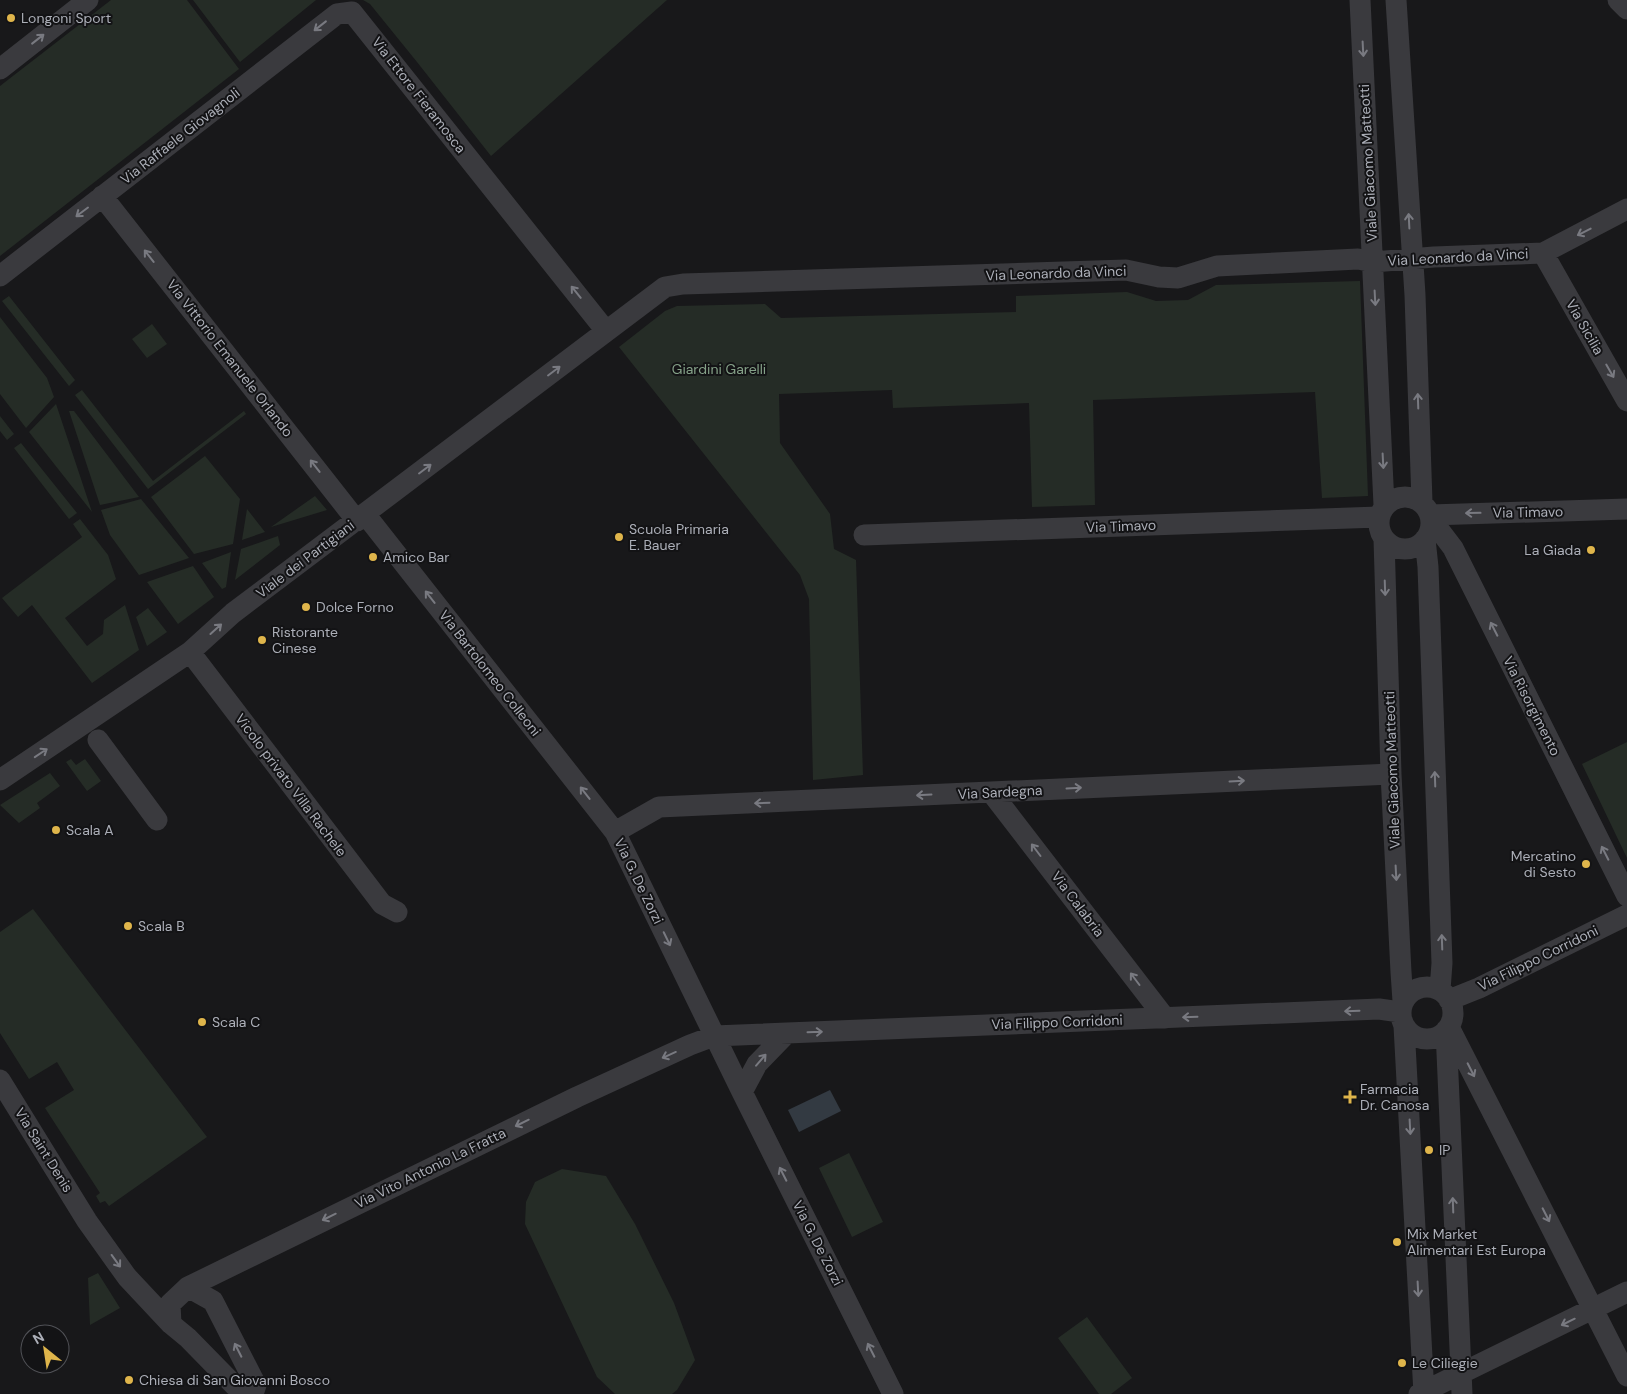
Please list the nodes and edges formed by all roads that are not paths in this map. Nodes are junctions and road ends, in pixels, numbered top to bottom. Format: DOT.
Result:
graph roads {
  1 [pos="88,0"];
  2 [pos="1360,0"];
  3 [pos="1396,0"];
  4 [pos="1618,0"];
  5 [pos="1627,9"];
  6 [pos="361,21"];
  7 [pos="0,69"];
  8 [pos="102,196"];
  9 [pos="1627,209"];
  10 [pos="1543,253"];
  11 [pos="1412,260"];
  12 [pos="1373,262"];
  13 [pos="0,276"];
  14 [pos="606,331"];
  15 [pos="1627,401"];
  16 [pos="1627,509"];
  17 [pos="1382,511"];
  18 [pos="1428,512"];
  19 [pos="361,517"];
  20 [pos="864,535"];
  21 [pos="1384,539"];
  22 [pos="1425,539"];
  23 [pos="190,652"];
  24 [pos="98,740"];
  25 [pos="1391,774"];
  26 [pos="0,780"];
  27 [pos="991,792"];
  28 [pos="157,820"];
  29 [pos="614,832"];
  30 [pos="1627,896"];
  31 [pos="396,912"];
  32 [pos="1627,915"];
  33 [pos="1445,995"];
  34 [pos="1403,1013"];
  35 [pos="1165,1018"];
  36 [pos="1448,1028"];
  37 [pos="787,1033"];
  38 [pos="714,1036"];
  39 [pos="0,1080"];
  40 [pos="742,1092"];
  41 [pos="1486,1098"];
  42 [pos="1449,1104"];
  43 [pos="188,1286"];
  44 [pos="1627,1292"];
  45 [pos="1594,1308"];
  46 [pos="171,1324"];
  47 [pos="1627,1376"];
  48 [pos="1461,1384"];
  49 [pos="1422,1393"];
  50 [pos="252,1394"];
  51 [pos="893,1394"];
  7 -- 1 [label="street, one-way"];
  2 -- 12 [label="street, Viale Giacomo Matteotti, one-way"];
  11 -- 3 [label="street, one-way"];
  4 -- 5 [label="street"];
  6 -- 8 [label="street, Via Raffaele Giovagnoli, one-way"];
  14 -- 6 [label="street, Via Ettore Fieramosca, one-way"];
  8 -- 13 [label="street, Via Raffaele Giovagnoli, one-way"];
  19 -- 8 [label="street, Via Vittorio Emanuele Orlando, one-way"];
  9 -- 10 [label="street, Via Leonardo da Vinci, one-way"];
  10 -- 11 [label="street, Via Leonardo da Vinci"];
  10 -- 15 [label="street, Via Sicilia, one-way"];
  11 -- 12 [label="street, Via Leonardo da Vinci"];
  18 -- 11 [label="street, one-way"];
  12 -- 14 [label="street, Via Leonardo da Vinci"];
  12 -- 17 [label="street, Viale Giacomo Matteotti, one-way"];
  19 -- 14 [label="street, Viale dei Partigiani, one-way"];
  16 -- 18 [label="street, Via Timavo, one-way"];
  17 -- 18 [label="street"];
  17 -- 20 [label="street, Via Timavo"];
  17 -- 21 [label="street, Viale Giacomo Matteotti"];
  18 -- 22 [label="street"];
  30 -- 18 [label="street, Via Risorgimento, one-way"];
  23 -- 19 [label="street, Viale dei Partigiani, one-way"];
  29 -- 19 [label="street, Via Bartolomeo Colleoni, one-way"];
  21 -- 22 [label="street"];
  21 -- 25 [label="street, Viale Giacomo Matteotti, one-way"];
  33 -- 22 [label="street, one-way"];
  26 -- 23 [label="street, Viale dei Partigiani, one-way"];
  23 -- 31 [label="street, Vicolo privato Villa Rachele"];
  24 -- 28 [label="street"];
  27 -- 25 [label="street, Via Sardegna, one-way"];
  25 -- 34 [label="street, Viale Giacomo Matteotti, one-way"];
  27 -- 29 [label="street, Via Sardegna, one-way"];
  35 -- 27 [label="street, Via Calabria, one-way"];
  29 -- 38 [label="street, Via G. De Zorzi, one-way"];
  32 -- 33 [label="street, Via Filippo Corridoni"];
  33 -- 34 [label="street"];
  33 -- 36 [label="street"];
  34 -- 35 [label="street, Via Filippo Corridoni, one-way"];
  34 -- 36 [label="street"];
  34 -- 49 [label="street, Viale Giacomo Matteotti, one-way"];
  37 -- 35 [label="street, Via Filippo Corridoni, one-way"];
  36 -- 41 [label="street, one-way"];
  36 -- 42 [label="street"];
  37 -- 38 [label="street, Via Filippo Corridoni"];
  40 -- 37 [label="street, one-way"];
  38 -- 40 [label="street, Via G. De Zorzi"];
  38 -- 43 [label="street, Via Vito Antonio La Fratta, one-way"];
  39 -- 46 [label="street, Via Saint Denis, one-way"];
  51 -- 40 [label="street, Via G. De Zorzi, one-way"];
  41 -- 42 [label="street"];
  41 -- 45 [label="street, one-way"];
  48 -- 42 [label="street, one-way"];
  43 -- 46 [label="street, Via Vito Antonio La Fratta"];
  50 -- 43 [label="street, one-way"];
  44 -- 45 [label="street"];
  45 -- 47 [label="street"];
  45 -- 48 [label="street, one-way"];
  46 -- 50 [label="street, Via Saint Denis"];
  48 -- 49 [label="street"];
}
